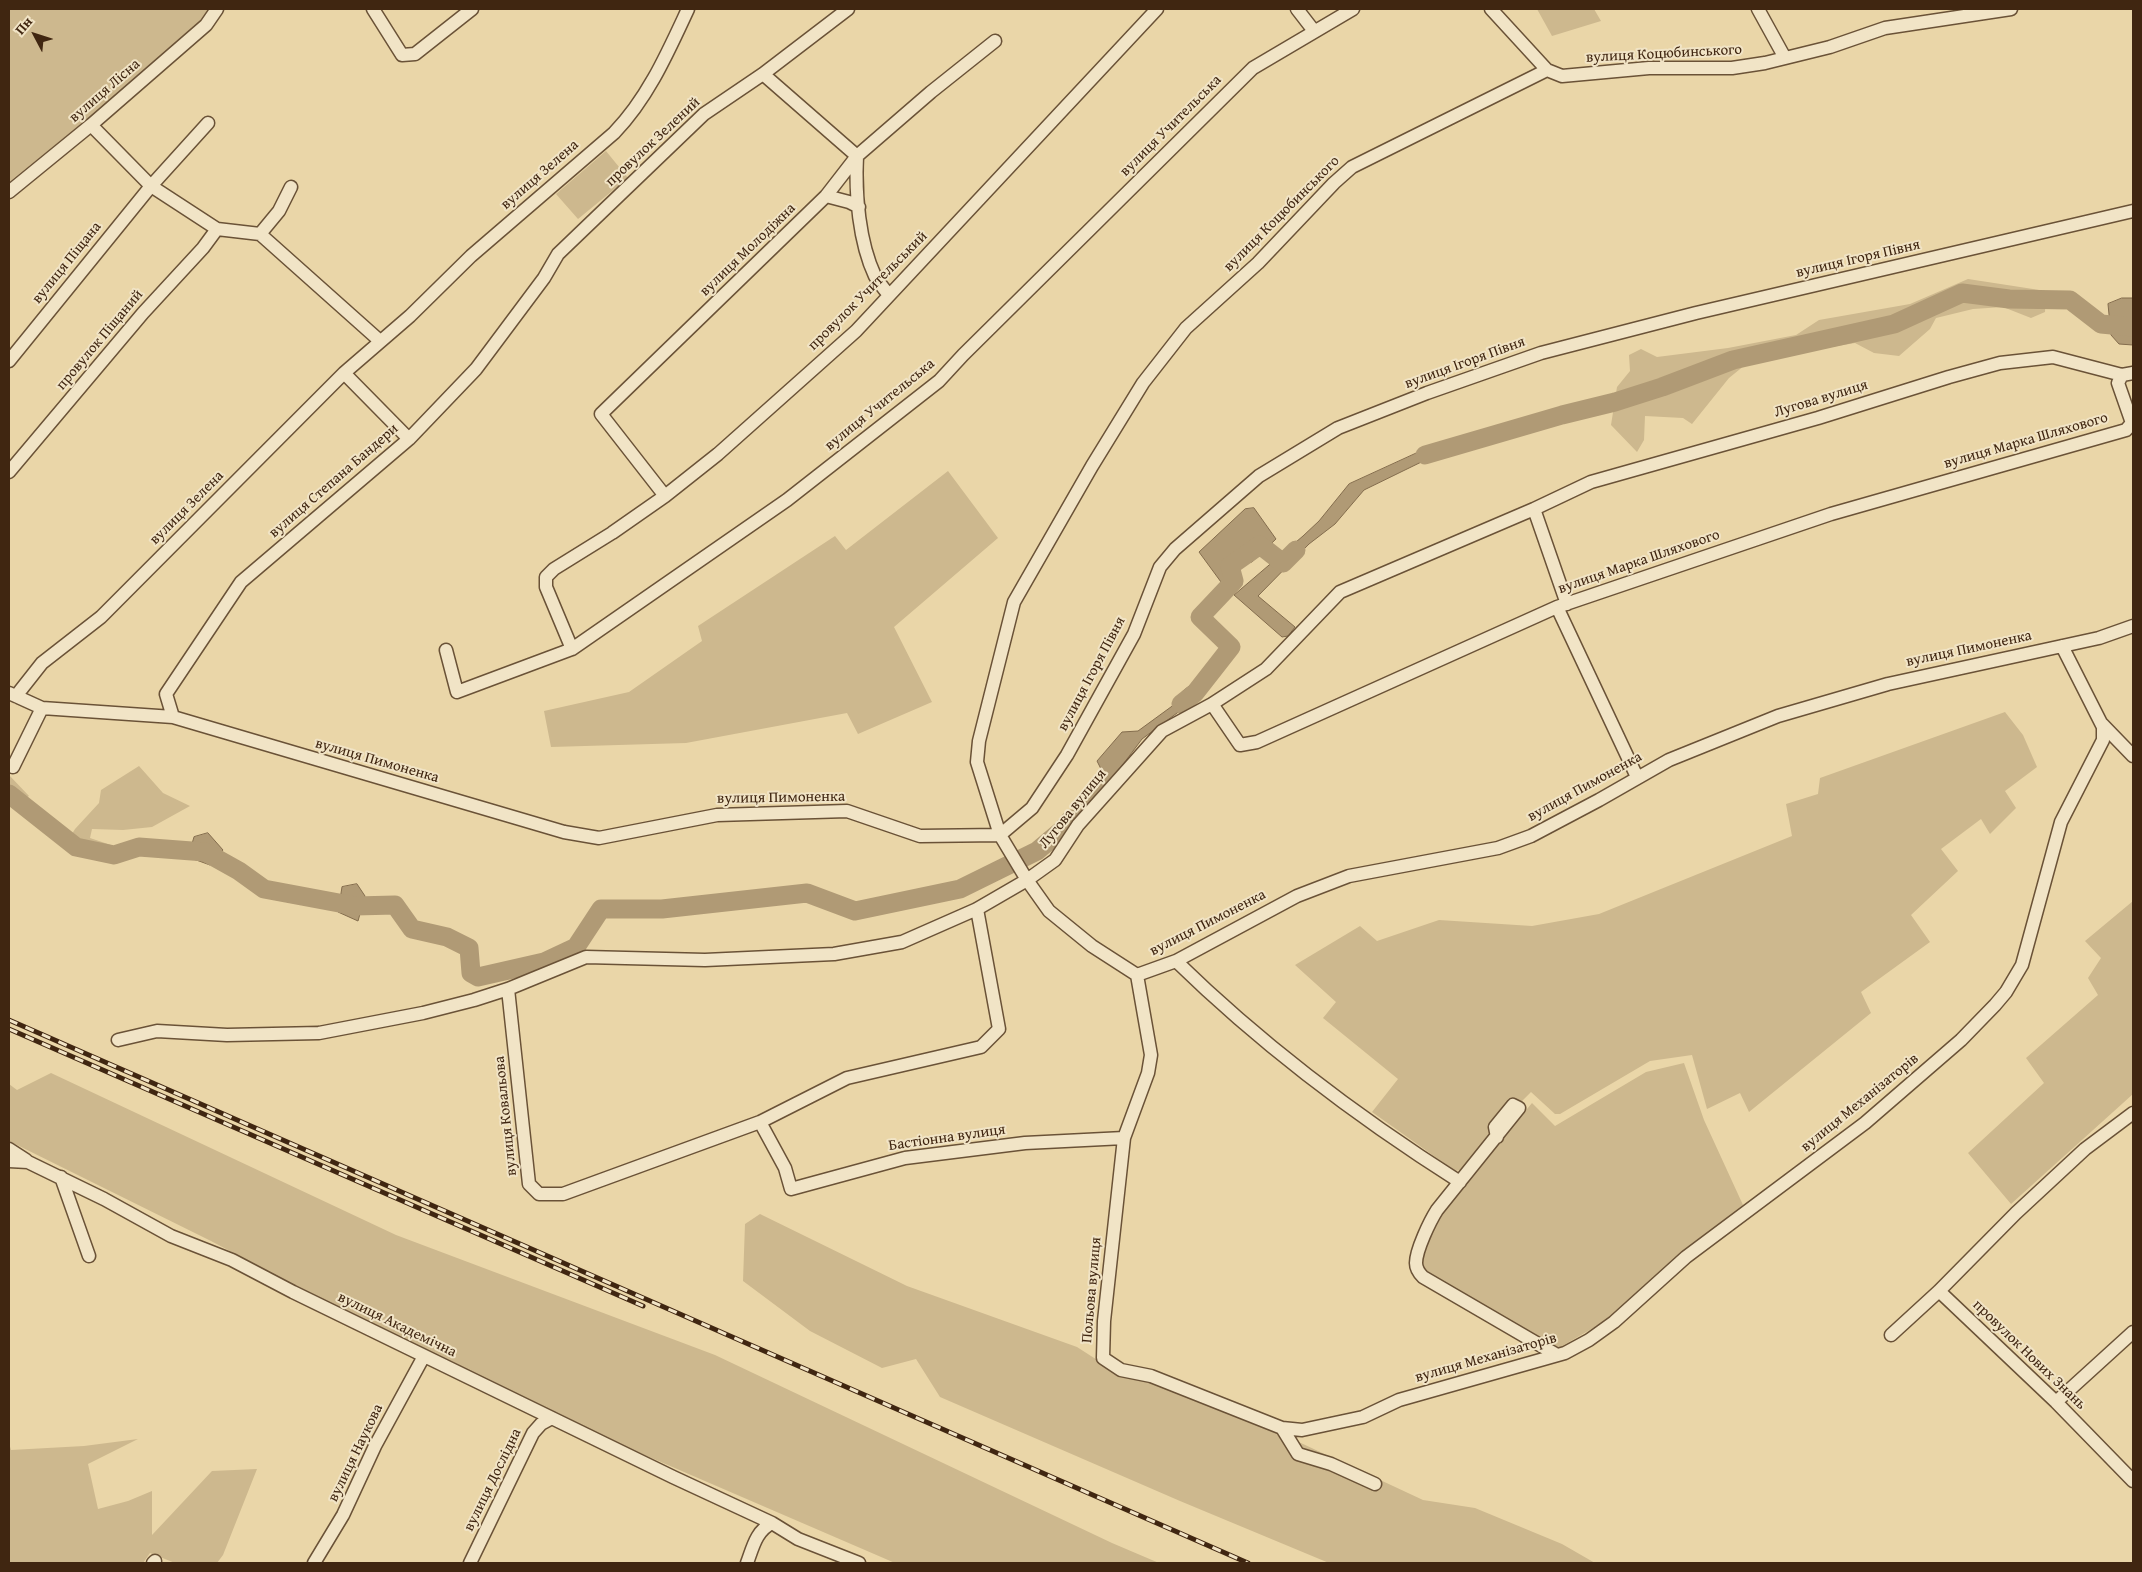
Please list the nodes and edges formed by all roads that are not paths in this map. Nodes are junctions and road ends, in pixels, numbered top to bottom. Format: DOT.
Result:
graph roads {
  1 [pos="217,9"];
  2 [pos="373,9"];
  3 [pos="472,9"];
  4 [pos="688,9"];
  5 [pos="848,9"];
  6 [pos="1157,9"];
  7 [pos="1298,9"];
  8 [pos="1353,9"];
  9 [pos="1491,9"];
  10 [pos="1758,9"];
  11 [pos="2011,9"];
  12 [pos="1314,31"];
  13 [pos="995,41"];
  14 [pos="1785,58"];
  15 [pos="1547,70"];
  16 [pos="763,74"];
  17 [pos="208,123"];
  18 [pos="91,125"];
  19 [pos="857,156"];
  20 [pos="151,186"];
  21 [pos="291,187"];
  22 [pos="9,192"];
  23 [pos="826,196"];
  24 [pos="859,207"];
  25 [pos="2133,211"];
  26 [pos="217,229"];
  27 [pos="260,234"];
  28 [pos="544,278"];
  29 [pos="889,295"];
  30 [pos="380,340"];
  31 [pos="9,360"];
  32 [pos="344,372"];
  33 [pos="2128,374"];
  34 [pos="409,439"];
  35 [pos="9,472"];
  36 [pos="665,496"];
  37 [pos="1534,509"];
  38 [pos="1562,606"];
  39 [pos="2133,626"];
  40 [pos="2062,646"];
  41 [pos="572,649"];
  42 [pos="446,650"];
  43 [pos="12,694"];
  44 [pos="1212,704"];
  45 [pos="42,708"];
  46 [pos="173,717"];
  47 [pos="2099,720"];
  48 [pos="2116,739"];
  49 [pos="2100,748"];
  50 [pos="2133,756"];
  51 [pos="13,767"];
  52 [pos="1637,777"];
  53 [pos="1000,835"];
  54 [pos="1026,878"];
  55 [pos="977,909"];
  56 [pos="1176,961"];
  57 [pos="1137,975"];
  58 [pos="508,988"];
  59 [pos="118,1040"];
  60 [pos="2133,1113"];
  61 [pos="760,1122"];
  62 [pos="1497,1136"];
  63 [pos="1124,1138"];
  64 [pos="9,1149"];
  65 [pos="9,1161"];
  66 [pos="28,1162"];
  67 [pos="60,1177"];
  68 [pos="1460,1182"];
  69 [pos="89,1256"];
  70 [pos="1939,1291"];
  71 [pos="2133,1332"];
  72 [pos="1891,1335"];
  73 [pos="1532,1338"];
  74 [pos="1558,1355"];
  75 [pos="424,1356"];
  76 [pos="1529,1362"];
  77 [pos="1399,1400"];
  78 [pos="2056,1402"];
  79 [pos="535,1409"];
  80 [pos="552,1418"];
  81 [pos="537,1428"];
  82 [pos="1282,1428"];
  83 [pos="2133,1481"];
  84 [pos="1375,1484"];
  85 [pos="746,1511"];
  86 [pos="772,1522"];
  87 [pos="756,1538"];
  88 [pos="314,1563"];
  89 [pos="470,1563"];
  90 [pos="747,1563"];
  91 [pos="859,1563"];
  1 -- 18 [label="street, вулиця Лісна"];
  2 -- 3 [label="street"];
  4 -- 30 [label="street, вулиця Зелена"];
  5 -- 16 [label="street, провулок Зелений"];
  6 -- 29 [label="street, провулок Учительський"];
  7 -- 12 [label="street"];
  8 -- 12 [label="street, вулиця Учительська"];
  9 -- 15 [label="street"];
  10 -- 14 [label="street"];
  11 -- 14 [label="street, вулиця Коцюбинського"];
  12 -- 41 [label="street, вулиця Учительська"];
  13 -- 19 [label="street, вулиця Молодіжна"];
  14 -- 15 [label="street, вулиця Коцюбинського"];
  15 -- 53 [label="street, вулиця Коцюбинського"];
  16 -- 19 [label="street"];
  16 -- 28 [label="street, провулок Зелений"];
  17 -- 20 [label="street, вулиця Піщана"];
  18 -- 20 [label="street"];
  18 -- 22 [label="street, вулиця Лісна"];
  19 -- 23 [label="street, вулиця Молодіжна"];
  19 -- 24 [label="street"];
  20 -- 26 [label="street"];
  20 -- 31 [label="street, вулиця Піщана"];
  21 -- 27 [label="street"];
  23 -- 24 [label="street"];
  23 -- 36 [label="street, вулиця Молодіжна"];
  24 -- 29 [label="street"];
  25 -- 53 [label="street, вулиця Ігоря Півня"];
  26 -- 27 [label="street"];
  26 -- 35 [label="street, провулок Піщаний"];
  27 -- 30 [label="street"];
  28 -- 34 [label="street, вулиця Степана Бандери"];
  29 -- 36 [label="street, провулок Учительський"];
  30 -- 32 [label="street, вулиця Зелена"];
  32 -- 34 [label="street"];
  32 -- 43 [label="street, вулиця Зелена"];
  33 -- 37 [label="street, Лугова вулиця"];
  33 -- 38 [label="street, вулиця Марка Шляхового"];
  34 -- 46 [label="street, вулиця Степана Бандери"];
  36 -- 41 [label="street, провулок Учительський"];
  37 -- 38 [label="street"];
  37 -- 44 [label="street, Лугова вулиця"];
  38 -- 44 [label="street, вулиця Марка Шляхового"];
  38 -- 52 [label="street"];
  39 -- 40 [label="street, вулиця Пимоненка"];
  40 -- 47 [label="street, вулиця Механізаторів"];
  40 -- 52 [label="street, вулиця Пимоненка"];
  41 -- 42 [label="street, вулиця Учительська"];
  43 -- 45 [label="street, вулиця Пимоненка"];
  44 -- 54 [label="street, Лугова вулиця"];
  45 -- 46 [label="street, вулиця Пимоненка"];
  45 -- 51 [label="street"];
  46 -- 53 [label="street, вулиця Пимоненка"];
  47 -- 48 [label="street"];
  47 -- 49 [label="street, вулиця Механізаторів"];
  48 -- 49 [label="street"];
  48 -- 50 [label="street"];
  49 -- 74 [label="street, вулиця Механізаторів"];
  52 -- 56 [label="street, вулиця Пимоненка"];
  53 -- 54 [label="street"];
  54 -- 55 [label="street"];
  54 -- 57 [label="street"];
  55 -- 58 [label="street"];
  55 -- 61 [label="street, вулиця Ковальова"];
  56 -- 57 [label="street, вулиця Пимоненка"];
  56 -- 68 [label="street"];
  57 -- 63 [label="street, Польова вулиця"];
  58 -- 59 [label="street"];
  58 -- 61 [label="street, вулиця Ковальова"];
  60 -- 70 [label="street"];
  61 -- 63 [label="street, Бастіонна вулиця"];
  62 -- 68 [label="street"];
  63 -- 82 [label="street, Польова вулиця"];
  64 -- 66 [label="street"];
  65 -- 66 [label="street, вулиця Академічна"];
  66 -- 67 [label="street, вулиця Академічна"];
  67 -- 69 [label="street"];
  67 -- 75 [label="street, вулиця Академічна"];
  68 -- 73 [label="street"];
  70 -- 72 [label="street"];
  70 -- 78 [label="street, провулок Нових Знань"];
  71 -- 78 [label="street"];
  73 -- 74 [label="street"];
  73 -- 76 [label="street"];
  74 -- 76 [label="street, вулиця Механізаторів"];
  75 -- 79 [label="street, вулиця Академічна"];
  75 -- 88 [label="street, вулиця Наукова"];
  76 -- 77 [label="street, вулиця Механізаторів"];
  77 -- 82 [label="street, Польова вулиця"];
  78 -- 83 [label="street, провулок Нових Знань"];
  79 -- 80 [label="street, вулиця Академічна"];
  79 -- 81 [label="street"];
  80 -- 81 [label="street, вулиця Дослідна"];
  80 -- 85 [label="street, вулиця Академічна"];
  81 -- 89 [label="street, вулиця Дослідна"];
  82 -- 84 [label="street"];
  85 -- 86 [label="street, вулиця Академічна"];
  85 -- 87 [label="street"];
  86 -- 87 [label="street"];
  86 -- 91 [label="street, вулиця Академічна"];
  87 -- 90 [label="street"];
}
